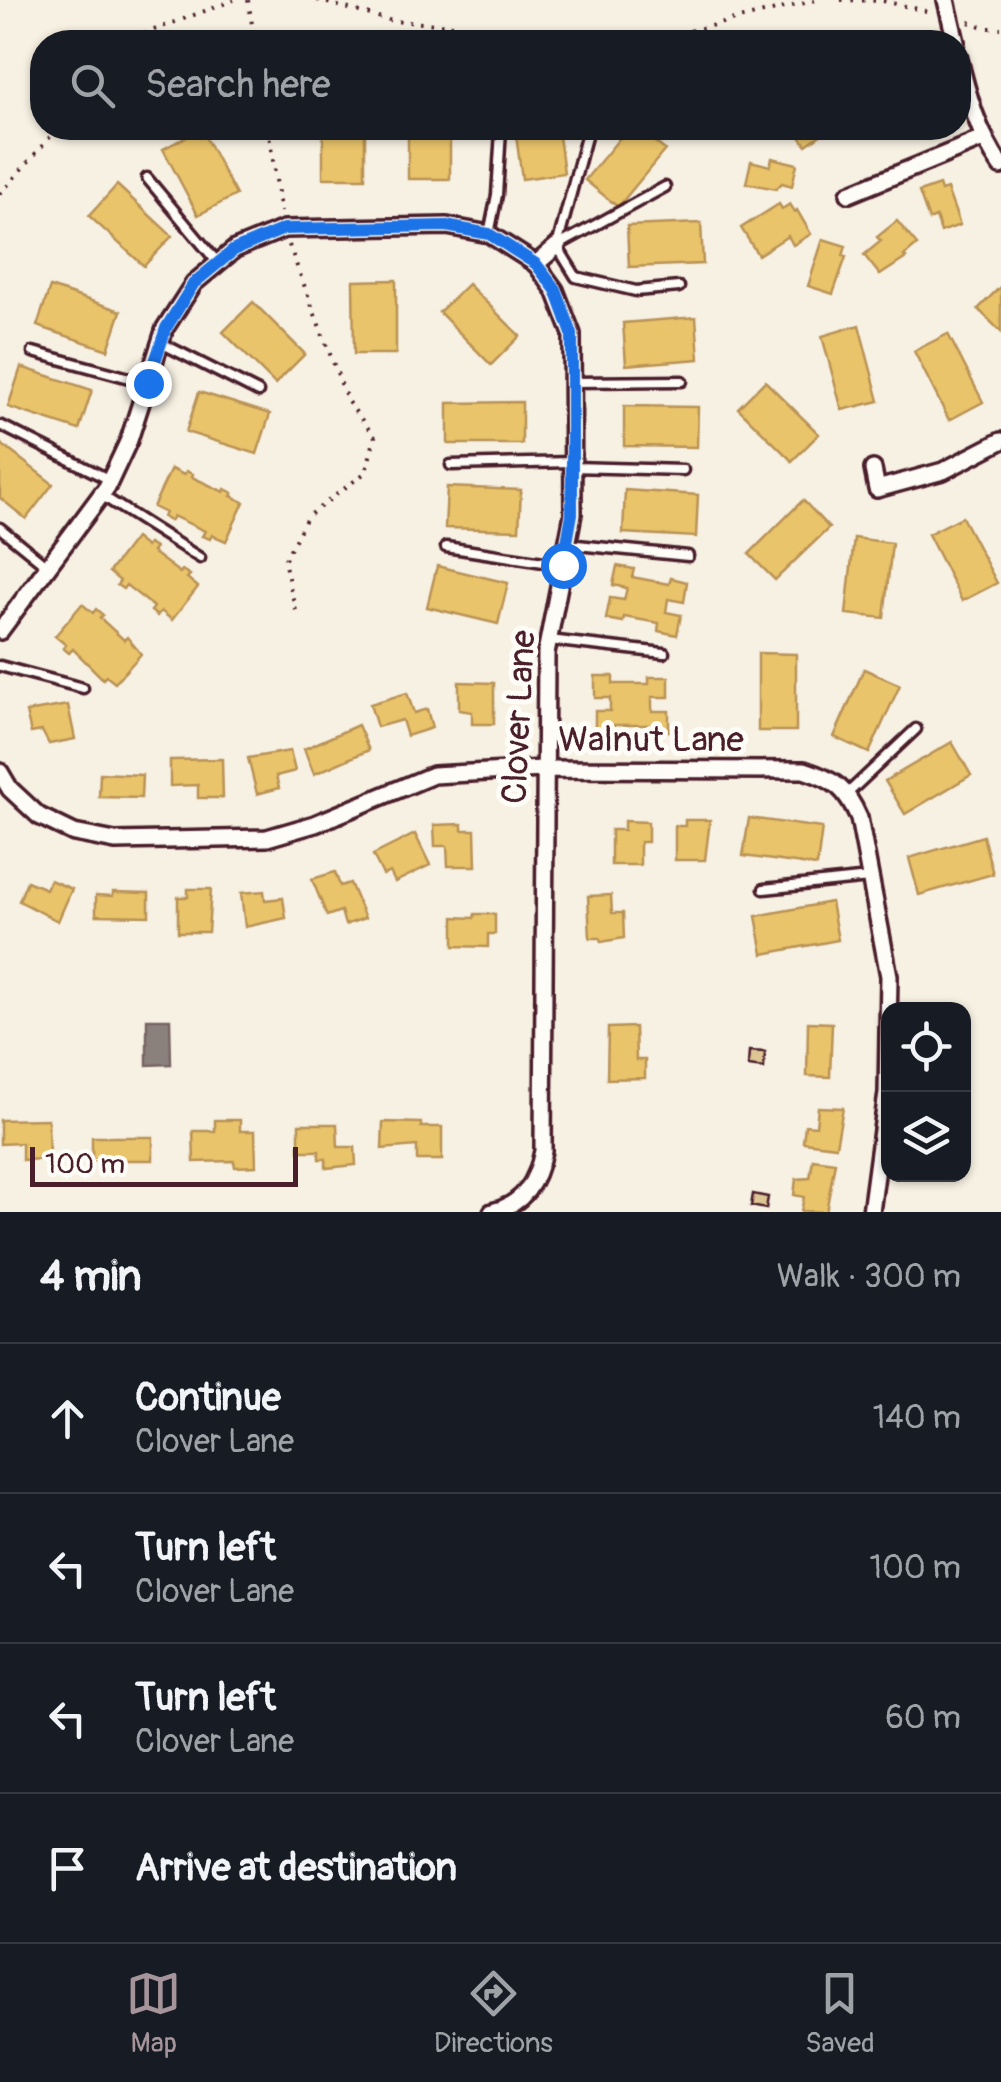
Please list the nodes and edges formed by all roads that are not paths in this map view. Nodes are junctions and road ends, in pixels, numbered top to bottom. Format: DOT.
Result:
graph roads {
  1 [pos="971,102"];
  2 [pos="985,138"];
  3 [pos="500,140"];
  4 [pos="585,140"];
  5 [pos="1001,166"];
  6 [pos="147,178"];
  7 [pos="665,187"];
  8 [pos="849,194"];
  9 [pos="489,234"];
  10 [pos="556,246"];
  11 [pos="218,263"];
  12 [pos="536,264"];
  13 [pos="680,286"];
  14 [pos="160,343"];
  15 [pos="32,352"];
  16 [pos="682,381"];
  17 [pos="572,382"];
  18 [pos="148,383"];
  19 [pos="258,392"];
  20 [pos="2,426"];
  21 [pos="1001,441"];
  22 [pos="572,464"];
  23 [pos="450,466"];
  24 [pos="872,469"];
  25 [pos="683,470"];
  26 [pos="110,480"];
  27 [pos="101,495"];
  28 [pos="0,528"];
  29 [pos="567,544"];
  30 [pos="446,546"];
  31 [pos="688,556"];
  32 [pos="200,558"];
  33 [pos="563,565"];
  34 [pos="48,567"];
  35 [pos="0,630"];
  36 [pos="549,640"];
  37 [pos="664,653"];
  38 [pos="0,666"];
  39 [pos="83,688"];
  40 [pos="916,729"];
  41 [pos="543,769"];
  42 [pos="0,772"];
  43 [pos="848,794"];
  44 [pos="870,878"];
  45 [pos="764,889"];
  46 [pos="492,1212"];
  47 [pos="871,1212"];
  1 -- 2 [label="street"];
  2 -- 5 [label="street"];
  2 -- 8 [label="street"];
  3 -- 9 [label="lane"];
  4 -- 10 [label="lane"];
  6 -- 11 [label="lane"];
  7 -- 10 [label="lane"];
  9 -- 11 [label="street, Clover Lane"];
  9 -- 12 [label="street, Clover Lane"];
  10 -- 12 [label="street"];
  10 -- 13 [label="lane"];
  11 -- 14 [label="street, Clover Lane"];
  12 -- 17 [label="street, Clover Lane"];
  14 -- 18 [label="street, Clover Lane"];
  14 -- 19 [label="lane"];
  15 -- 18 [label="lane"];
  16 -- 17 [label="lane"];
  17 -- 22 [label="street, Clover Lane"];
  18 -- 26 [label="street, Clover Lane"];
  20 -- 26 [label="lane"];
  21 -- 24 [label="street"];
  22 -- 23 [label="lane"];
  22 -- 25 [label="lane"];
  22 -- 29 [label="street, Clover Lane"];
  26 -- 27 [label="street, Clover Lane"];
  27 -- 32 [label="lane"];
  27 -- 34 [label="street, Clover Lane"];
  28 -- 34 [label="lane"];
  29 -- 31 [label="lane"];
  29 -- 33 [label="street, Clover Lane"];
  30 -- 33 [label="lane"];
  33 -- 36 [label="street, Clover Lane"];
  34 -- 35 [label="street, Clover Lane"];
  36 -- 37 [label="lane"];
  36 -- 41 [label="street, Clover Lane"];
  38 -- 39 [label="lane"];
  40 -- 43 [label="lane"];
  41 -- 42 [label="street, Walnut Lane"];
  41 -- 43 [label="street, Walnut Lane"];
  41 -- 46 [label="street, Clover Lane"];
  43 -- 44 [label="street"];
  44 -- 45 [label="lane"];
  44 -- 47 [label="street"];
}
